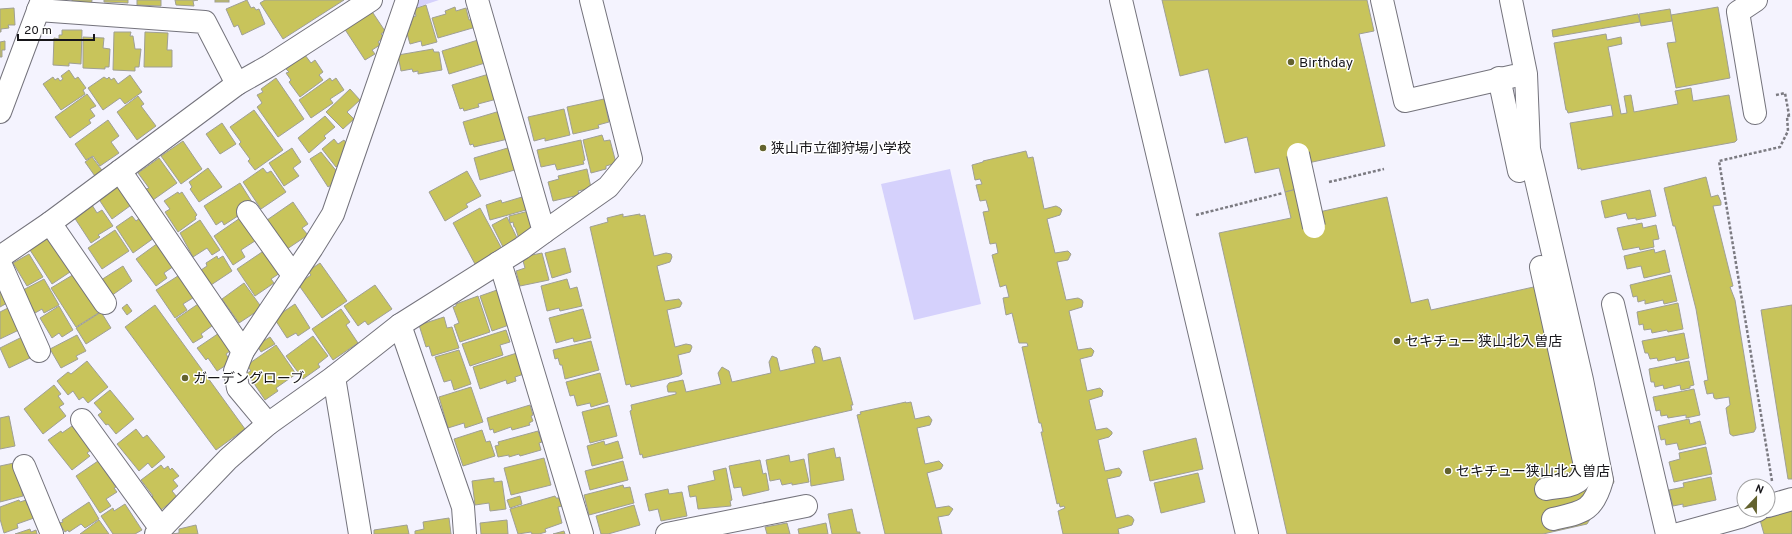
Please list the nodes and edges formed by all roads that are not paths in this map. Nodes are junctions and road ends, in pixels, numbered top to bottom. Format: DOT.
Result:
graph roads {
  1 [pos="371,0"];
  2 [pos="407,0"];
  3 [pos="477,0"];
  4 [pos="591,0"];
  5 [pos="1121,0"];
  6 [pos="1382,0"];
  7 [pos="1511,0"];
  8 [pos="1760,1"];
  9 [pos="40,5"];
  10 [pos="1526,74"];
  11 [pos="1499,78"];
  12 [pos="237,84"];
  13 [pos="0,112"];
  14 [pos="1755,113"];
  15 [pos="1522,151"];
  16 [pos="1292,156"];
  17 [pos="120,171"];
  18 [pos="248,212"];
  19 [pos="50,223"];
  20 [pos="1308,228"];
  21 [pos="544,232"];
  22 [pos="0,257"];
  23 [pos="0,263"];
  24 [pos="498,263"];
  25 [pos="292,275"];
  26 [pos="105,303"];
  27 [pos="1613,304"];
  28 [pos="400,325"];
  29 [pos="39,351"];
  30 [pos="243,351"];
  31 [pos="334,377"];
  32 [pos="1575,383"];
  33 [pos="82,420"];
  34 [pos="268,424"];
  35 [pos="24,466"];
  36 [pos="1546,489"];
  37 [pos="806,506"];
  38 [pos="1553,518"];
  39 [pos="1737,518"];
  40 [pos="158,531"];
  41 [pos="52,534"];
  42 [pos="360,534"];
  43 [pos="465,534"];
  44 [pos="582,534"];
  45 [pos="666,534"];
  46 [pos="1247,534"];
  47 [pos="1667,534"];
  48 [pos="1678,534"];
  1 -- 12 [label="street"];
  2 -- 25 [label="street"];
  3 -- 21 [label="street"];
  4 -- 21 [label="street"];
  5 -- 46 [label="street"];
  6 -- 11 [label="street"];
  7 -- 10 [label="street"];
  8 -- 14 [label="street"];
  9 -- 12 [label="street"];
  9 -- 13 [label="street"];
  10 -- 11 [label="street"];
  10 -- 15 [label="street"];
  11 -- 15 [label="street"];
  12 -- 17 [label="street"];
  15 -- 32 [label="street"];
  16 -- 20 [label="street, bridge"];
  17 -- 19 [label="street"];
  17 -- 30 [label="street"];
  18 -- 25 [label="street"];
  19 -- 22 [label="street"];
  19 -- 26 [label="street"];
  21 -- 24 [label="street"];
  23 -- 29 [label="street"];
  24 -- 28 [label="street"];
  24 -- 44 [label="street"];
  25 -- 30 [label="street"];
  27 -- 47 [label="street"];
  28 -- 31 [label="street"];
  28 -- 43 [label="street"];
  30 -- 34 [label="street"];
  31 -- 34 [label="street"];
  31 -- 42 [label="street"];
  32 -- 36 [label="street"];
  32 -- 38 [label="street"];
  33 -- 40 [label="street"];
  34 -- 40 [label="street"];
  35 -- 41 [label="street"];
  37 -- 45 [label="street"];
  39 -- 48 [label="street"];
}
